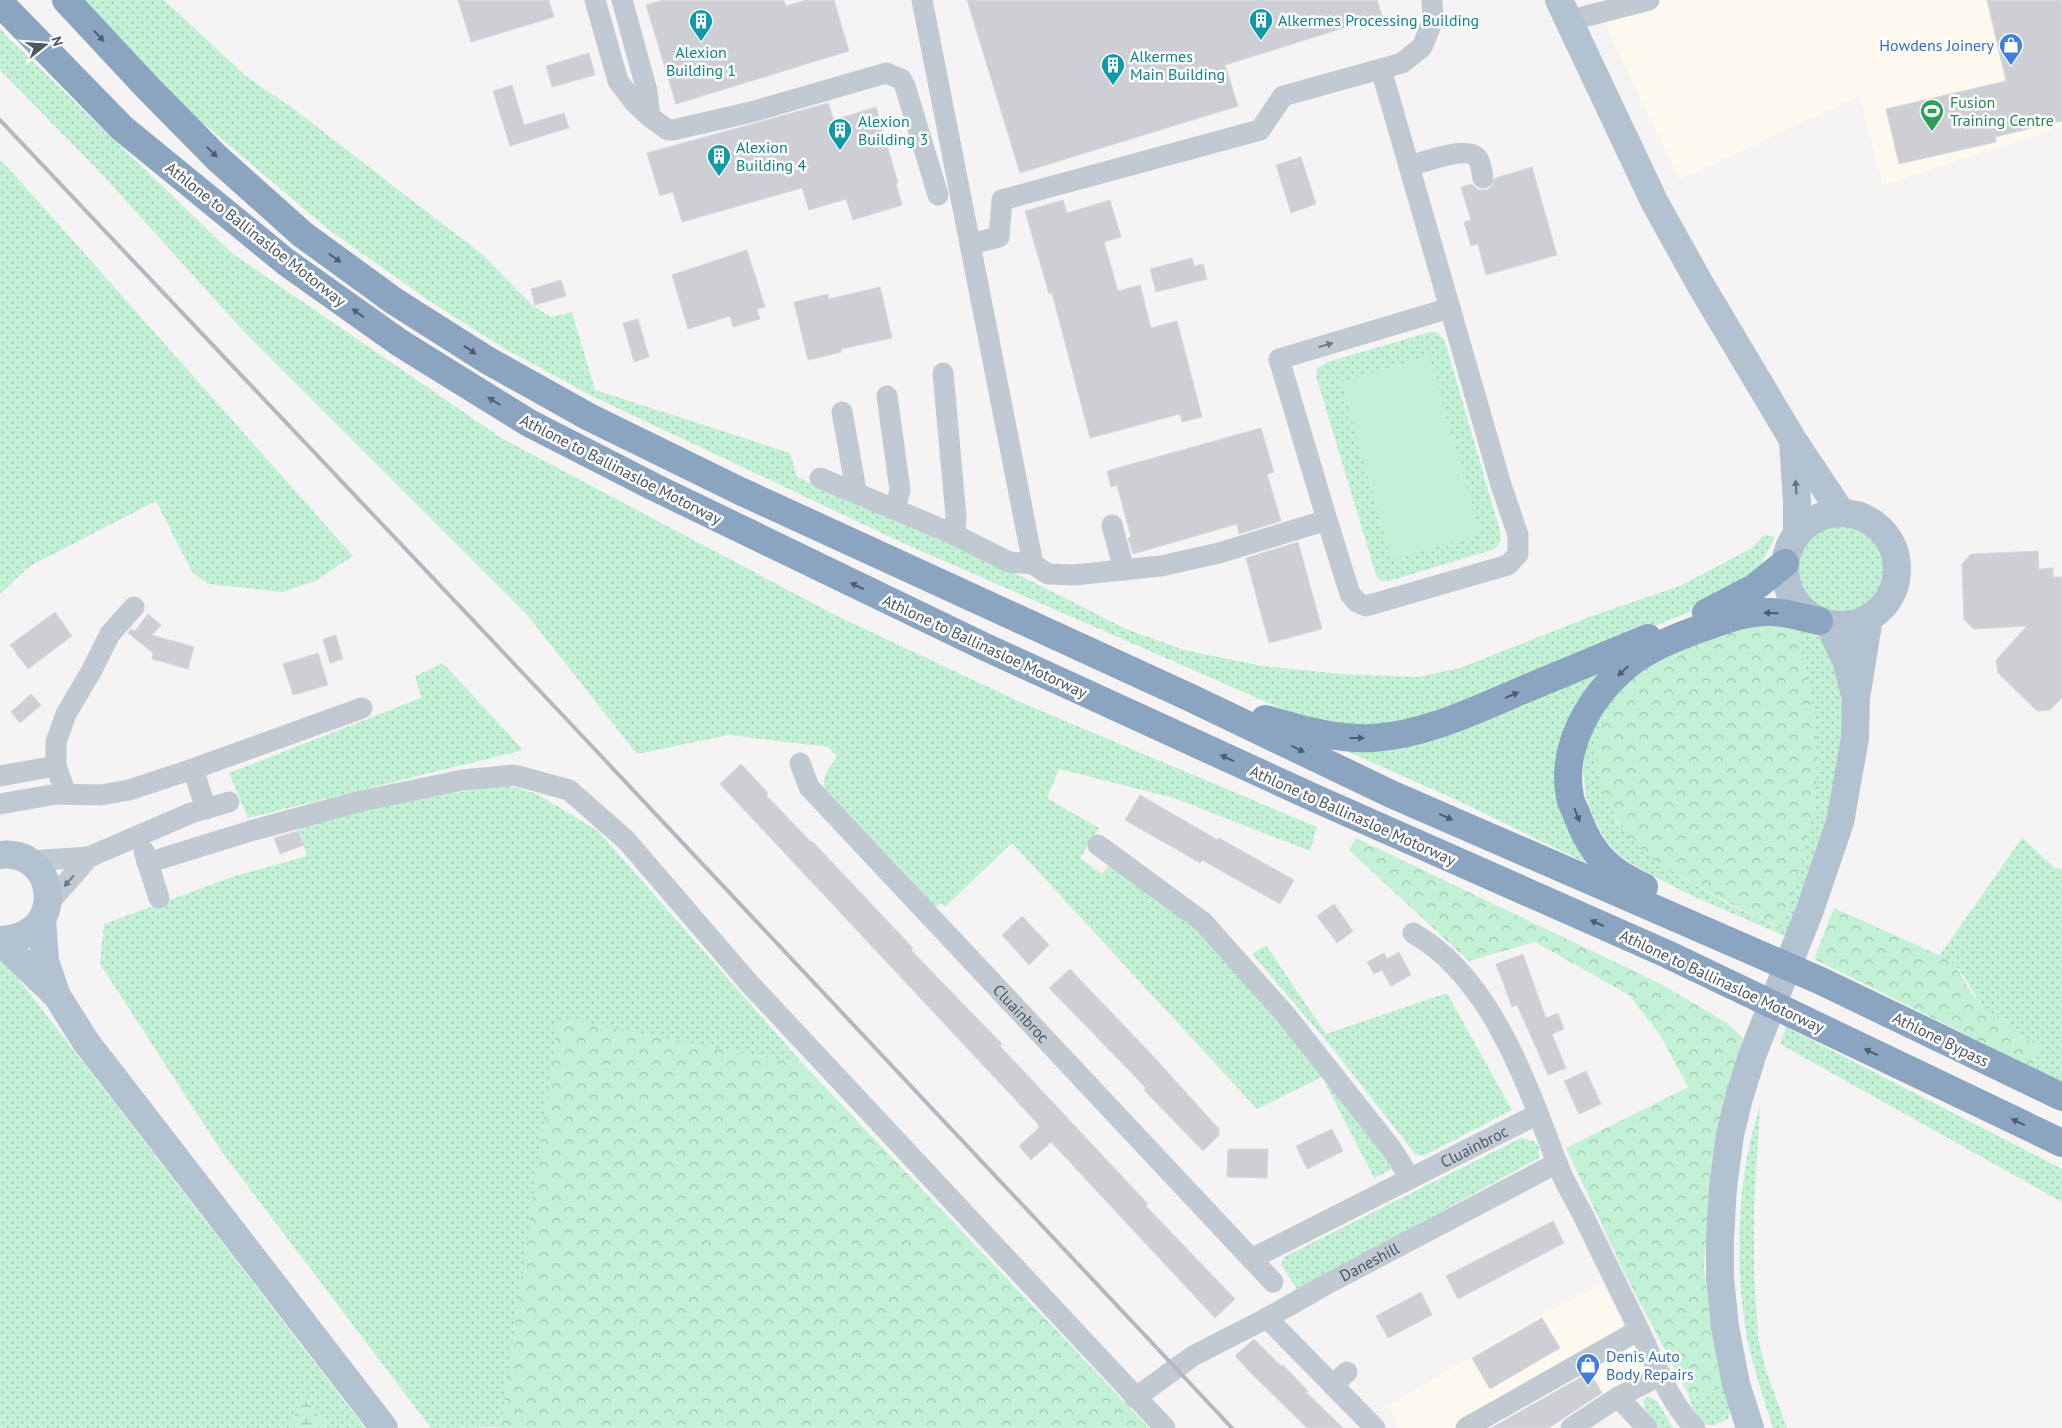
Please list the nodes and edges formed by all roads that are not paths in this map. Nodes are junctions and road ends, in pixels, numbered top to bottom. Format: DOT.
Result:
graph roads {
  1 [pos="66,0"];
  2 [pos="595,0"];
  3 [pos="622,0"];
  4 [pos="922,0"];
  5 [pos="1432,0"];
  6 [pos="1649,0"];
  7 [pos="0,3"];
  8 [pos="1565,12"];
  9 [pos="1381,69"];
  10 [pos="650,117"];
  11 [pos="1409,166"];
  12 [pos="1483,178"];
  13 [pos="938,195"];
  14 [pos="970,244"];
  15 [pos="1450,308"];
  16 [pos="943,373"];
  17 [pos="887,396"];
  18 [pos="842,412"];
  19 [pos="1793,440"];
  20 [pos="820,478"];
  21 [pos="855,492"];
  22 [pos="894,509"];
  23 [pos="1841,512"];
  24 [pos="1327,520"];
  25 [pos="1112,524"];
  26 [pos="1797,534"];
  27 [pos="955,535"];
  28 [pos="1785,563"];
  29 [pos="1033,564"];
  30 [pos="1124,570"];
  31 [pos="134,606"];
  32 [pos="1869,618"];
  33 [pos="1824,623"];
  34 [pos="1191,698"];
  35 [pos="1856,698"];
  36 [pos="362,708"];
  37 [pos="800,764"];
  38 [pos="56,766"];
  39 [pos="194,769"];
  40 [pos="0,776"];
  41 [pos="66,794"];
  42 [pos="229,802"];
  43 [pos="0,804"];
  44 [pos="206,809"];
  45 [pos="140,835"];
  46 [pos="1098,845"];
  47 [pos="0,855"];
  48 [pos="89,857"];
  49 [pos="29,862"];
  50 [pos="147,863"];
  51 [pos="159,898"];
  52 [pos="45,912"];
  53 [pos="1413,933"];
  54 [pos="0,940"];
  55 [pos="1821,981"];
  56 [pos="57,996"];
  57 [pos="2062,1096"];
  58 [pos="1538,1114"];
  59 [pos="2062,1142"];
  60 [pos="1557,1163"];
  61 [pos="1410,1178"];
  62 [pos="1251,1259"];
  63 [pos="1273,1282"];
  64 [pos="1267,1318"];
  65 [pos="1639,1330"];
  66 [pos="1661,1375"];
  67 [pos="1618,1397"];
  68 [pos="1135,1398"];
  69 [pos="384,1428"];
  70 [pos="1165,1428"];
  71 [pos="1375,1428"];
  72 [pos="1466,1428"];
  73 [pos="1571,1428"];
  74 [pos="1647,1428"];
  75 [pos="1695,1428"];
  76 [pos="1750,1428"];
  1 -- 34 [label="highway, Athlone to Ballinasloe Motorway, one-way"];
  2 -- 10 [label="street"];
  3 -- 10 [label="street"];
  4 -- 14 [label="street"];
  5 -- 9 [label="street"];
  6 -- 8 [label="street"];
  59 -- 7 [label="highway, Athlone to Ballinasloe Motorway, one-way"];
  8 -- 19 [label="main road"];
  9 -- 11 [label="street"];
  9 -- 14 [label="street"];
  10 -- 13 [label="street"];
  11 -- 12 [label="street"];
  11 -- 15 [label="street"];
  14 -- 29 [label="street"];
  24 -- 15 [label="street, one-way"];
  15 -- 24 [label="street"];
  16 -- 27 [label="street"];
  17 -- 22 [label="street"];
  18 -- 21 [label="street"];
  19 -- 23 [label="main road"];
  26 -- 19 [label="main road, one-way"];
  20 -- 21 [label="street"];
  21 -- 22 [label="street"];
  22 -- 27 [label="street"];
  23 -- 26 [label="main road"];
  23 -- 32 [label="main road"];
  24 -- 30 [label="street"];
  25 -- 30 [label="street"];
  26 -- 28 [label="main road"];
  27 -- 29 [label="street"];
  28 -- 33 [label="main road"];
  34 -- 28 [label="highway, one-way"];
  29 -- 30 [label="street"];
  31 -- 38 [label="street"];
  32 -- 33 [label="main road"];
  32 -- 35 [label="main road"];
  33 -- 35 [label="main road"];
  33 -- 55 [label="highway, one-way"];
  34 -- 55 [label="highway, Athlone to Ballinasloe Motorway, one-way"];
  35 -- 76 [label="main road"];
  36 -- 39 [label="street"];
  37 -- 62 [label="street, Cluainbroc"];
  38 -- 40 [label="street"];
  38 -- 41 [label="street"];
  39 -- 41 [label="street"];
  39 -- 44 [label="street"];
  41 -- 43 [label="street"];
  42 -- 44 [label="street"];
  44 -- 45 [label="street"];
  45 -- 48 [label="street"];
  45 -- 50 [label="street"];
  46 -- 61 [label="street"];
  47 -- 49 [label="main road"];
  48 -- 49 [label="street"];
  48 -- 52 [label="street, one-way"];
  49 -- 52 [label="main road"];
  50 -- 51 [label="street"];
  50 -- 68 [label="street"];
  52 -- 54 [label="main road"];
  52 -- 56 [label="main road"];
  53 -- 58 [label="street"];
  54 -- 56 [label="main road"];
  55 -- 57 [label="highway, Athlone Bypass"];
  56 -- 69 [label="main road"];
  58 -- 60 [label="street"];
  58 -- 61 [label="street, Cluainbroc"];
  60 -- 64 [label="street, Daneshill"];
  60 -- 65 [label="street"];
  61 -- 62 [label="street, Cluainbroc"];
  62 -- 63 [label="street, Cluainbroc"];
  64 -- 68 [label="street, Daneshill"];
  64 -- 71 [label="street"];
  65 -- 66 [label="street"];
  65 -- 72 [label="street"];
  66 -- 67 [label="street"];
  66 -- 75 [label="street"];
  67 -- 73 [label="street"];
  67 -- 74 [label="street"];
  68 -- 70 [label="street"];
}
